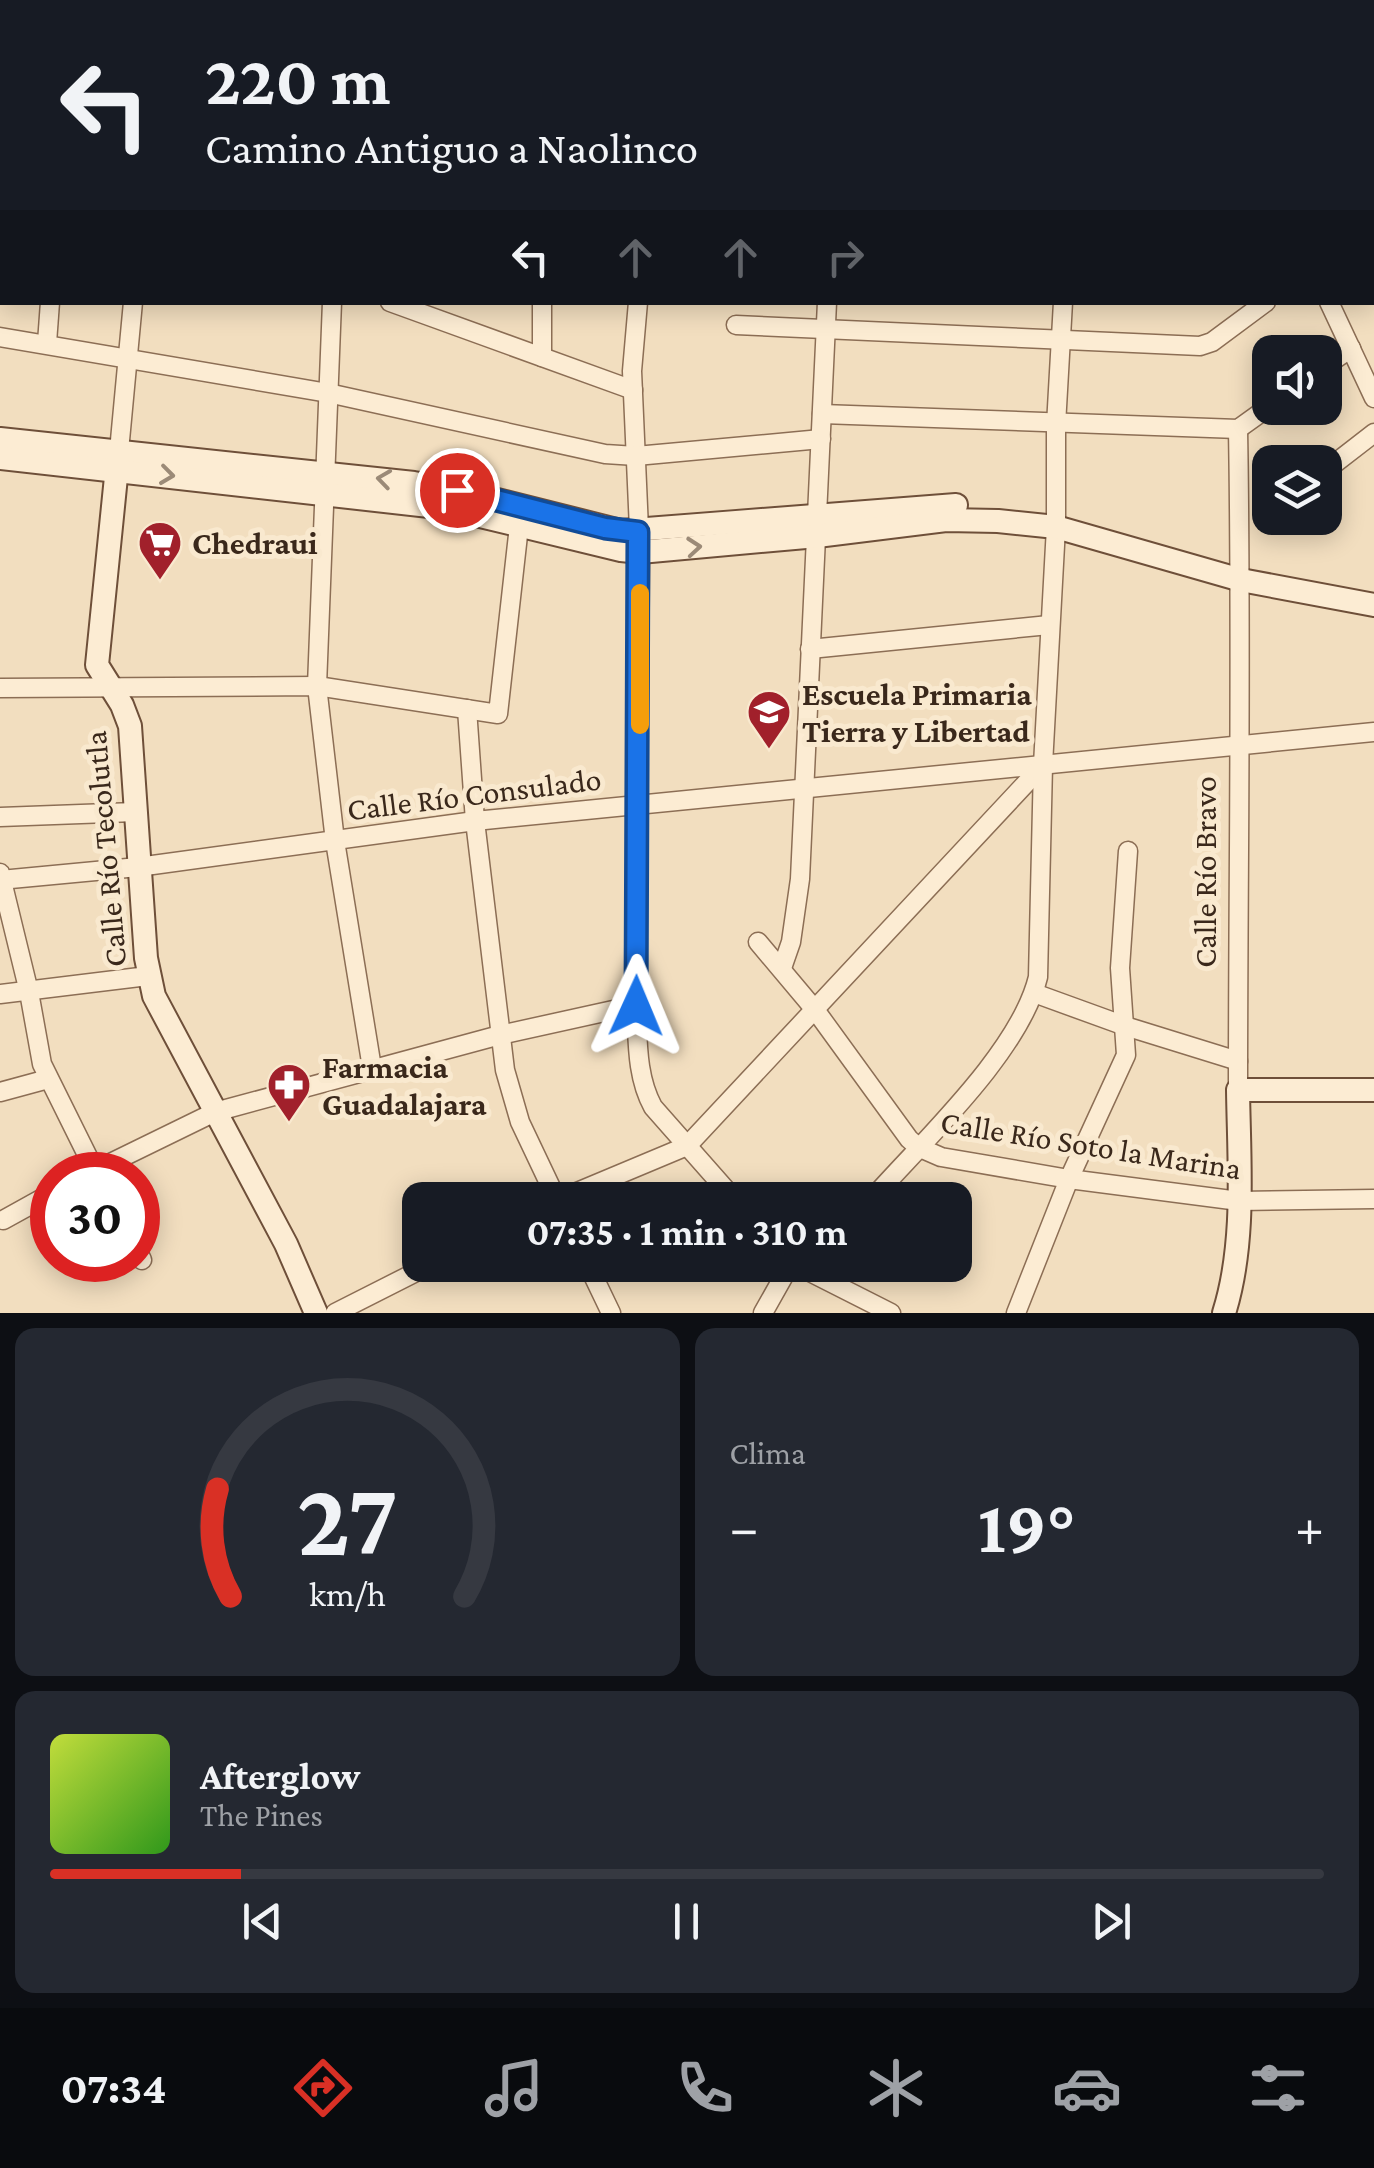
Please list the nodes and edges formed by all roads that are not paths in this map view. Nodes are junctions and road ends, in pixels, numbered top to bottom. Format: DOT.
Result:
graph roads {
  1 [pos="50,305"];
  2 [pos="133,305"];
  3 [pos="332,305"];
  4 [pos="398,305"];
  5 [pos="452,305"];
  6 [pos="542,305"];
  7 [pos="638,305"];
  8 [pos="827,305"];
  9 [pos="1063,305"];
  10 [pos="1262,305"];
  11 [pos="1332,305"];
  12 [pos="452,324"];
  13 [pos="736,325"];
  14 [pos="826,328"];
  15 [pos="0,337"];
  16 [pos="1060,340"];
  17 [pos="47,344"];
  18 [pos="1360,353"];
  19 [pos="542,357"];
  20 [pos="128,358"];
  21 [pos="633,390"];
  22 [pos="328,393"];
  23 [pos="1374,398"];
  24 [pos="822,414"];
  25 [pos="1252,419"];
  26 [pos="1056,424"];
  27 [pos="1238,429"];
  28 [pos="1374,433"];
  29 [pos="0,439"];
  30 [pos="821,439"];
  31 [pos="636,456"];
  32 [pos="1342,457"];
  33 [pos="0,458"];
  34 [pos="117,460"];
  35 [pos="324,481"];
  36 [pos="1056,519"];
  37 [pos="817,525"];
  38 [pos="519,526"];
  39 [pos="639,542"];
  40 [pos="1240,573"];
  41 [pos="1374,591"];
  42 [pos="1374,605"];
  43 [pos="1050,625"];
  44 [pos="810,649"];
  45 [pos="317,686"];
  46 [pos="109,687"];
  47 [pos="0,688"];
  48 [pos="467,709"];
  49 [pos="1374,732"];
  50 [pos="1237,748"];
  51 [pos="1043,765"];
  52 [pos="803,787"];
  53 [pos="639,805"];
  54 [pos="135,812"];
  55 [pos="0,817"];
  56 [pos="475,822"];
  57 [pos="335,841"];
  58 [pos="1128,851"];
  59 [pos="138,867"];
  60 [pos="0,878"];
  61 [pos="758,942"];
  62 [pos="782,968"];
  63 [pos="148,976"];
  64 [pos="29,992"];
  65 [pos="1034,993"];
  66 [pos="0,994"];
  67 [pos="636,1006"];
  68 [pos="816,1011"];
  69 [pos="1124,1026"];
  70 [pos="500,1035"];
  71 [pos="1238,1060"];
  72 [pos="372,1068"];
  73 [pos="48,1079"];
  74 [pos="1238,1090"];
  75 [pos="1374,1090"];
  76 [pos="0,1092"];
  77 [pos="215,1112"];
  78 [pos="687,1146"];
  79 [pos="918,1147"];
  80 [pos="83,1152"];
  81 [pos="136,1152"];
  82 [pos="1069,1179"];
  83 [pos="549,1182"];
  84 [pos="600,1182"];
  85 [pos="719,1182"];
  86 [pos="886,1182"];
  87 [pos="1374,1199"];
  88 [pos="1238,1201"];
  89 [pos="30,1205"];
  90 [pos="2,1220"];
  91 [pos="402,1279"];
  92 [pos="596,1282"];
  93 [pos="789,1282"];
  94 [pos="831,1282"];
  95 [pos="316,1313"];
  96 [pos="335,1313"];
  97 [pos="610,1313"];
  98 [pos="763,1313"];
  99 [pos="890,1313"];
  100 [pos="1016,1313"];
  101 [pos="1224,1313"];
  1 -- 17 [label="street"];
  2 -- 20 [label="street"];
  3 -- 22 [label="street"];
  4 -- 12 [label="street"];
  5 -- 12 [label="street"];
  6 -- 19 [label="street"];
  7 -- 21 [label="street"];
  8 -- 14 [label="street"];
  9 -- 16 [label="street"];
  10 -- 16 [label="street"];
  11 -- 18 [label="street"];
  12 -- 19 [label="street"];
  13 -- 14 [label="street"];
  14 -- 16 [label="street"];
  14 -- 24 [label="street"];
  15 -- 17 [label="street"];
  16 -- 26 [label="street"];
  17 -- 20 [label="street"];
  18 -- 23 [label="street"];
  19 -- 21 [label="street"];
  20 -- 22 [label="street"];
  20 -- 34 [label="street"];
  21 -- 31 [label="street"];
  22 -- 31 [label="street"];
  22 -- 35 [label="street"];
  24 -- 26 [label="street"];
  24 -- 30 [label="street"];
  25 -- 27 [label="street"];
  26 -- 27 [label="street"];
  26 -- 36 [label="street"];
  27 -- 40 [label="street, Calle Río Bravo"];
  28 -- 32 [label="street"];
  29 -- 34 [label="main road"];
  30 -- 31 [label="street"];
  30 -- 37 [label="street"];
  31 -- 39 [label="street"];
  33 -- 34 [label="main road"];
  34 -- 35 [label="main road"];
  34 -- 46 [label="main road, Calle Río Tecolutla"];
  35 -- 38 [label="main road"];
  39 -- 35 [label="main road, one-way"];
  35 -- 45 [label="street"];
  36 -- 37 [label="main road"];
  36 -- 40 [label="main road"];
  36 -- 43 [label="street"];
  37 -- 39 [label="main road"];
  37 -- 44 [label="street"];
  38 -- 39 [label="main road"];
  38 -- 48 [label="street"];
  39 -- 53 [label="street"];
  40 -- 41 [label="main road"];
  40 -- 42 [label="main road"];
  40 -- 50 [label="street, Calle Río Bravo"];
  43 -- 44 [label="street"];
  43 -- 51 [label="street"];
  44 -- 52 [label="street"];
  45 -- 46 [label="street"];
  45 -- 48 [label="street"];
  45 -- 57 [label="street"];
  46 -- 47 [label="street"];
  46 -- 54 [label="main road, Calle Río Tecolutla"];
  48 -- 56 [label="street"];
  49 -- 50 [label="street, Calle Río Consulado"];
  50 -- 51 [label="street, Calle Río Consulado"];
  50 -- 71 [label="street, Calle Río Bravo"];
  51 -- 52 [label="street, Calle Río Consulado"];
  51 -- 65 [label="street"];
  51 -- 68 [label="street"];
  52 -- 53 [label="street, Calle Río Consulado"];
  52 -- 62 [label="street"];
  53 -- 56 [label="street, Calle Río Consulado"];
  53 -- 67 [label="street"];
  54 -- 55 [label="street"];
  54 -- 59 [label="main road, Calle Río Tecolutla"];
  56 -- 57 [label="street, Calle Río Consulado"];
  56 -- 70 [label="street"];
  57 -- 59 [label="street, Calle Río Consulado"];
  57 -- 72 [label="street"];
  58 -- 69 [label="street"];
  59 -- 60 [label="street, Calle Río Consulado"];
  59 -- 63 [label="main road, Calle Río Tecolutla"];
  60 -- 64 [label="street"];
  61 -- 62 [label="street, Calle Río Soto la Marina"];
  62 -- 68 [label="street, Calle Río Soto la Marina"];
  63 -- 64 [label="street"];
  63 -- 77 [label="main road, Calle Río Tecolutla"];
  64 -- 66 [label="street"];
  64 -- 73 [label="street"];
  65 -- 69 [label="street"];
  65 -- 79 [label="street"];
  67 -- 70 [label="street"];
  67 -- 78 [label="street"];
  68 -- 78 [label="street"];
  68 -- 79 [label="street, Calle Río Soto la Marina"];
  69 -- 71 [label="street"];
  69 -- 82 [label="street"];
  70 -- 72 [label="street"];
  70 -- 83 [label="street"];
  71 -- 74 [label="street, Calle Río Bravo"];
  72 -- 77 [label="street"];
  73 -- 76 [label="street"];
  73 -- 80 [label="street"];
  74 -- 75 [label="main road"];
  74 -- 88 [label="main road, Calle Río Bravo"];
  77 -- 81 [label="street"];
  77 -- 95 [label="main road, Calle Río Tecolutla"];
  78 -- 84 [label="street"];
  78 -- 85 [label="street"];
  79 -- 82 [label="street, Calle Río Soto la Marina"];
  79 -- 86 [label="street"];
  82 -- 88 [label="street, Calle Río Soto la Marina"];
  82 -- 100 [label="street"];
  87 -- 88 [label="street, Calle Río Soto la Marina"];
  88 -- 101 [label="main road, Calle Río Bravo"];
  89 -- 90 [label="street"];
  91 -- 96 [label="street"];
  92 -- 97 [label="street"];
  93 -- 98 [label="street"];
  94 -- 99 [label="street"];
}
